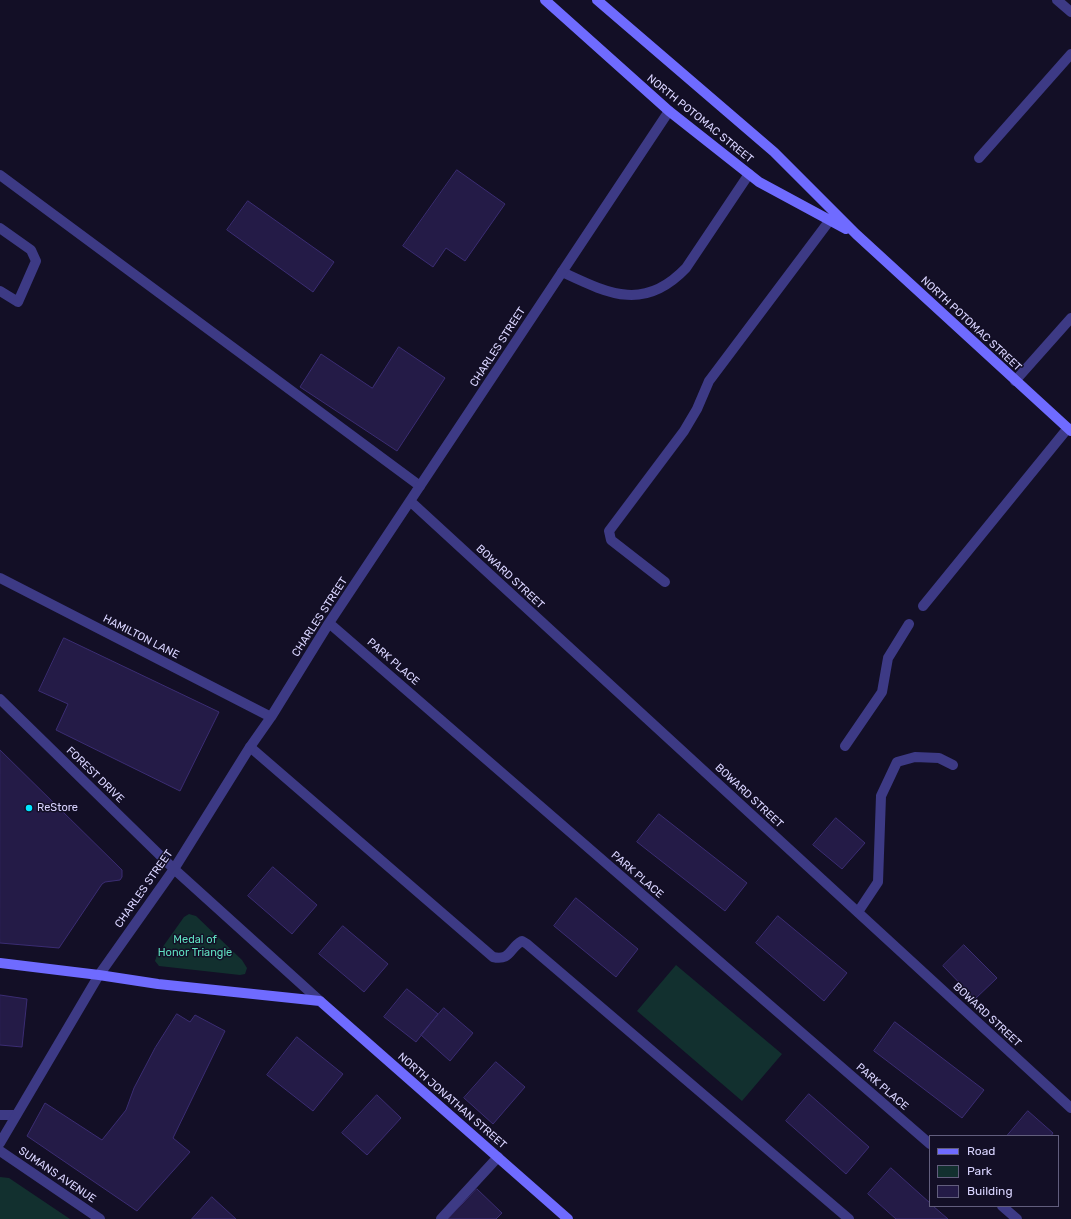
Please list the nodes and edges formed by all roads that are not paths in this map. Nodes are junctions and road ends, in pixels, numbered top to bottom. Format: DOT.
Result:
graph roads {
  1 [pos="545,0"];
  2 [pos="597,0"];
  3 [pos="1057,0"];
  4 [pos="1071,12"];
  5 [pos="1071,54"];
  6 [pos="669,111"];
  7 [pos="979,158"];
  8 [pos="0,174"];
  9 [pos="749,174"];
  10 [pos="830,220"];
  11 [pos="0,228"];
  12 [pos="856,234"];
  13 [pos="562,272"];
  14 [pos="0,291"];
  15 [pos="1071,318"];
  16 [pos="1015,381"];
  17 [pos="1069,430"];
  18 [pos="420,486"];
  19 [pos="410,501"];
  20 [pos="0,578"];
  21 [pos="665,582"];
  22 [pos="923,606"];
  23 [pos="329,623"];
  24 [pos="909,624"];
  25 [pos="0,699"];
  26 [pos="271,717"];
  27 [pos="845,746"];
  28 [pos="250,747"];
  29 [pos="953,765"];
  30 [pos="174,869"];
  31 [pos="858,912"];
  32 [pos="0,963"];
  33 [pos="99,975"];
  34 [pos="320,1002"];
  35 [pos="1071,1108"];
  36 [pos="0,1115"];
  37 [pos="16,1115"];
  38 [pos="0,1143"];
  39 [pos="929,1143"];
  40 [pos="0,1151"];
  41 [pos="498,1157"];
  42 [pos="1003,1207"];
  43 [pos="100,1219"];
  44 [pos="441,1219"];
  45 [pos="568,1219"];
  46 [pos="849,1219"];
  47 [pos="1017,1219"];
  1 -- 6 [label="main road, NORTH POTOMAC STREET"];
  2 -- 12 [label="main road, NORTH POTOMAC STREET"];
  3 -- 4 [label="street"];
  5 -- 7 [label="street"];
  6 -- 9 [label="main road, NORTH POTOMAC STREET"];
  6 -- 13 [label="street, CHARLES STREET"];
  8 -- 18 [label="street"];
  9 -- 10 [label="main road, NORTH POTOMAC STREET"];
  9 -- 13 [label="street"];
  10 -- 12 [label="main road, NORTH POTOMAC STREET"];
  10 -- 21 [label="street"];
  11 -- 14 [label="street"];
  12 -- 16 [label="main road, NORTH POTOMAC STREET"];
  13 -- 18 [label="street, CHARLES STREET"];
  15 -- 16 [label="street"];
  16 -- 17 [label="main road, NORTH POTOMAC STREET"];
  17 -- 22 [label="street"];
  18 -- 19 [label="street, CHARLES STREET"];
  19 -- 23 [label="street, CHARLES STREET"];
  19 -- 31 [label="street, BOWARD STREET"];
  20 -- 26 [label="street, HAMILTON LANE"];
  23 -- 26 [label="street, CHARLES STREET"];
  23 -- 39 [label="street, PARK PLACE"];
  24 -- 27 [label="street"];
  25 -- 30 [label="street, FOREST DRIVE"];
  26 -- 28 [label="street, CHARLES STREET"];
  28 -- 30 [label="street, CHARLES STREET"];
  28 -- 46 [label="street"];
  29 -- 31 [label="street"];
  30 -- 33 [label="street, CHARLES STREET"];
  30 -- 34 [label="street, NORTH JONATHAN STREET"];
  31 -- 35 [label="street, BOWARD STREET"];
  32 -- 33 [label="main road"];
  33 -- 34 [label="main road"];
  33 -- 37 [label="street, CHARLES STREET"];
  34 -- 41 [label="main road, NORTH JONATHAN STREET"];
  36 -- 37 [label="street"];
  37 -- 38 [label="street, CHARLES STREET"];
  40 -- 43 [label="street, SUMANS AVENUE"];
  41 -- 44 [label="street"];
  41 -- 45 [label="main road, NORTH JONATHAN STREET"];
  42 -- 47 [label="street"];
}
